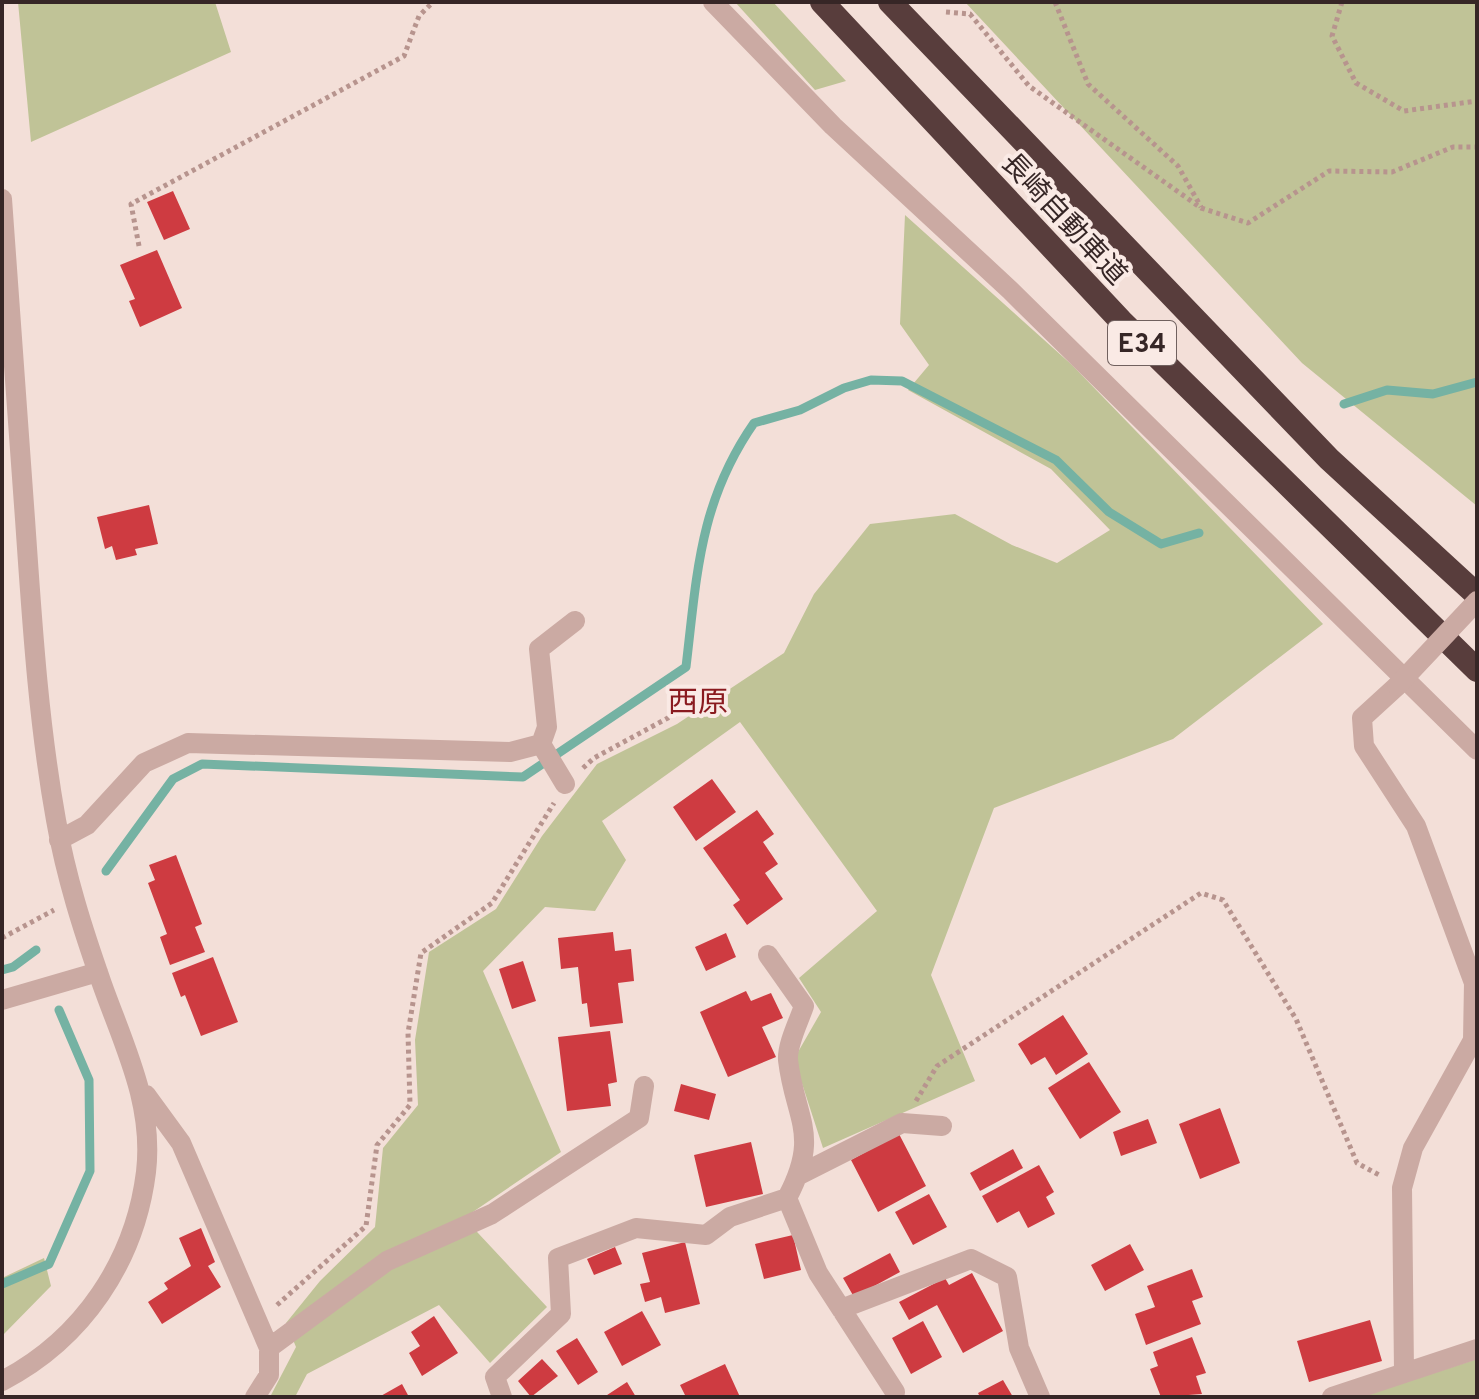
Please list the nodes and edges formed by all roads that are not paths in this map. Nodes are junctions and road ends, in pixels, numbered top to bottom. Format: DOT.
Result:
graph roads {
  1 [pos="713,2"];
  2 [pos="822,2"];
  3 [pos="890,2"];
  4 [pos="2,199"];
  5 [pos="7,341"];
  6 [pos="1477,598"];
  7 [pos="575,621"];
  8 [pos="1477,670"];
  9 [pos="541,744"];
  10 [pos="1477,750"];
  11 [pos="561,777"];
  12 [pos="59,840"];
  13 [pos="768,955"];
  14 [pos="98,972"];
  15 [pos="2,1000"];
  16 [pos="644,1086"];
  17 [pos="141,1088"];
  18 [pos="942,1126"];
  19 [pos="799,1175"];
  20 [pos="787,1198"];
  21 [pos="841,1309"];
  22 [pos="269,1348"];
  23 [pos="1477,1349"];
  24 [pos="1404,1371"];
  25 [pos="2,1381"];
  26 [pos="255,1397"];
  27 [pos="502,1397"];
  28 [pos="894,1397"];
  29 [pos="1040,1397"];
  30 [pos="1332,1397"];
  1 -- 10 [label="street"];
  2 -- 8 [label="highway, 長崎自動車道 / E34"];
  3 -- 6 [label="highway, 長崎自動車道 / E34"];
  4 -- 5 [label="street"];
  5 -- 12 [label="street"];
  6 -- 24 [label="street, bridge"];
  7 -- 9 [label="street"];
  9 -- 11 [label="street"];
  9 -- 12 [label="street"];
  12 -- 14 [label="street"];
  13 -- 19 [label="street"];
  14 -- 15 [label="street"];
  14 -- 17 [label="street"];
  16 -- 22 [label="street"];
  17 -- 22 [label="street"];
  17 -- 25 [label="street"];
  18 -- 19 [label="street"];
  19 -- 20 [label="street"];
  20 -- 21 [label="street"];
  20 -- 27 [label="street"];
  21 -- 28 [label="street"];
  21 -- 29 [label="street"];
  22 -- 26 [label="street"];
  23 -- 24 [label="street"];
  24 -- 30 [label="street"];
}
